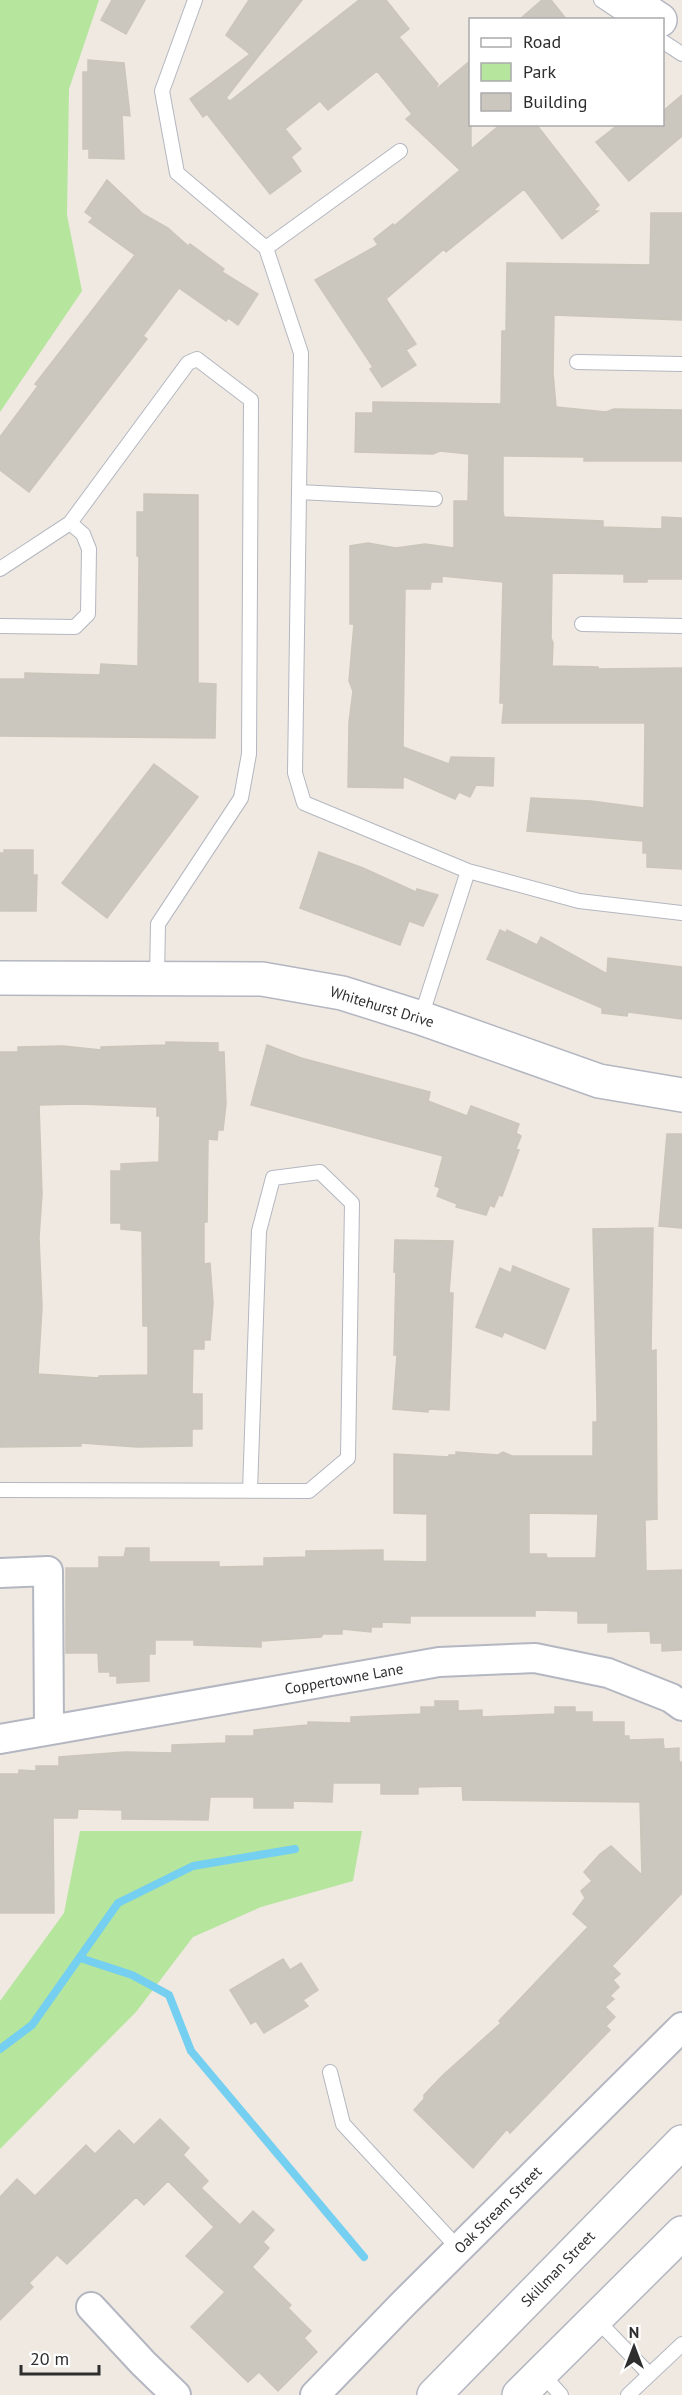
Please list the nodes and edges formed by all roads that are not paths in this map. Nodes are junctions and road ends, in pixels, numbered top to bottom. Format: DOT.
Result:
graph roads {
  1 [pos="195,0"];
  2 [pos="601,0"];
  3 [pos="630,0"];
  4 [pos="628,18"];
  5 [pos="658,18"];
  6 [pos="664,22"];
  7 [pos="682,35"];
  8 [pos="664,42"];
  9 [pos="682,54"];
  10 [pos="400,151"];
  11 [pos="266,248"];
  12 [pos="577,363"];
  13 [pos="682,364"];
  14 [pos="298,492"];
  15 [pos="435,499"];
  16 [pos="70,523"];
  17 [pos="0,569"];
  18 [pos="582,624"];
  19 [pos="0,626"];
  20 [pos="682,626"];
  21 [pos="468,871"];
  22 [pos="682,913"];
  23 [pos="157,977"];
  24 [pos="0,978"];
  25 [pos="421,1018"];
  26 [pos="682,1095"];
  27 [pos="0,1491"];
  28 [pos="250,1491"];
  29 [pos="0,1572"];
  30 [pos="682,1706"];
  31 [pos="49,1730"];
  32 [pos="0,1739"];
  33 [pos="682,2027"];
  34 [pos="330,2072"];
  35 [pos="682,2142"];
  36 [pos="682,2233"];
  37 [pos="459,2248"];
  38 [pos="91,2307"];
  39 [pos="596,2319"];
  40 [pos="682,2344"];
  41 [pos="649,2374"];
  42 [pos="540,2388"];
  43 [pos="176,2395"];
  44 [pos="315,2395"];
  45 [pos="434,2395"];
  46 [pos="628,2395"];
  1 -- 11 [label="lane"];
  2 -- 4 [label="lane"];
  3 -- 5 [label="street"];
  6 -- 7 [label="street"];
  8 -- 9 [label="lane"];
  10 -- 11 [label="lane"];
  11 -- 14 [label="lane"];
  12 -- 13 [label="lane"];
  14 -- 15 [label="lane"];
  14 -- 21 [label="lane"];
  16 -- 17 [label="lane"];
  16 -- 19 [label="lane"];
  16 -- 23 [label="lane"];
  18 -- 20 [label="lane"];
  21 -- 22 [label="lane"];
  21 -- 25 [label="lane"];
  23 -- 24 [label="street, Whitehurst Drive"];
  23 -- 25 [label="street, Whitehurst Drive"];
  25 -- 26 [label="street, Whitehurst Drive"];
  27 -- 28 [label="lane"];
  28 -- 28 [label="lane"];
  29 -- 31 [label="street"];
  30 -- 31 [label="street, Coppertowne Lane"];
  31 -- 32 [label="street, Coppertowne Lane"];
  33 -- 37 [label="street, Oak Stream Street"];
  34 -- 37 [label="lane"];
  35 -- 45 [label="street, Skillman Street"];
  36 -- 39 [label="street"];
  37 -- 44 [label="street, Oak Stream Street"];
  38 -- 43 [label="street"];
  39 -- 41 [label="lane"];
  39 -- 42 [label="street"];
  40 -- 41 [label="lane"];
  41 -- 46 [label="lane"];
}
